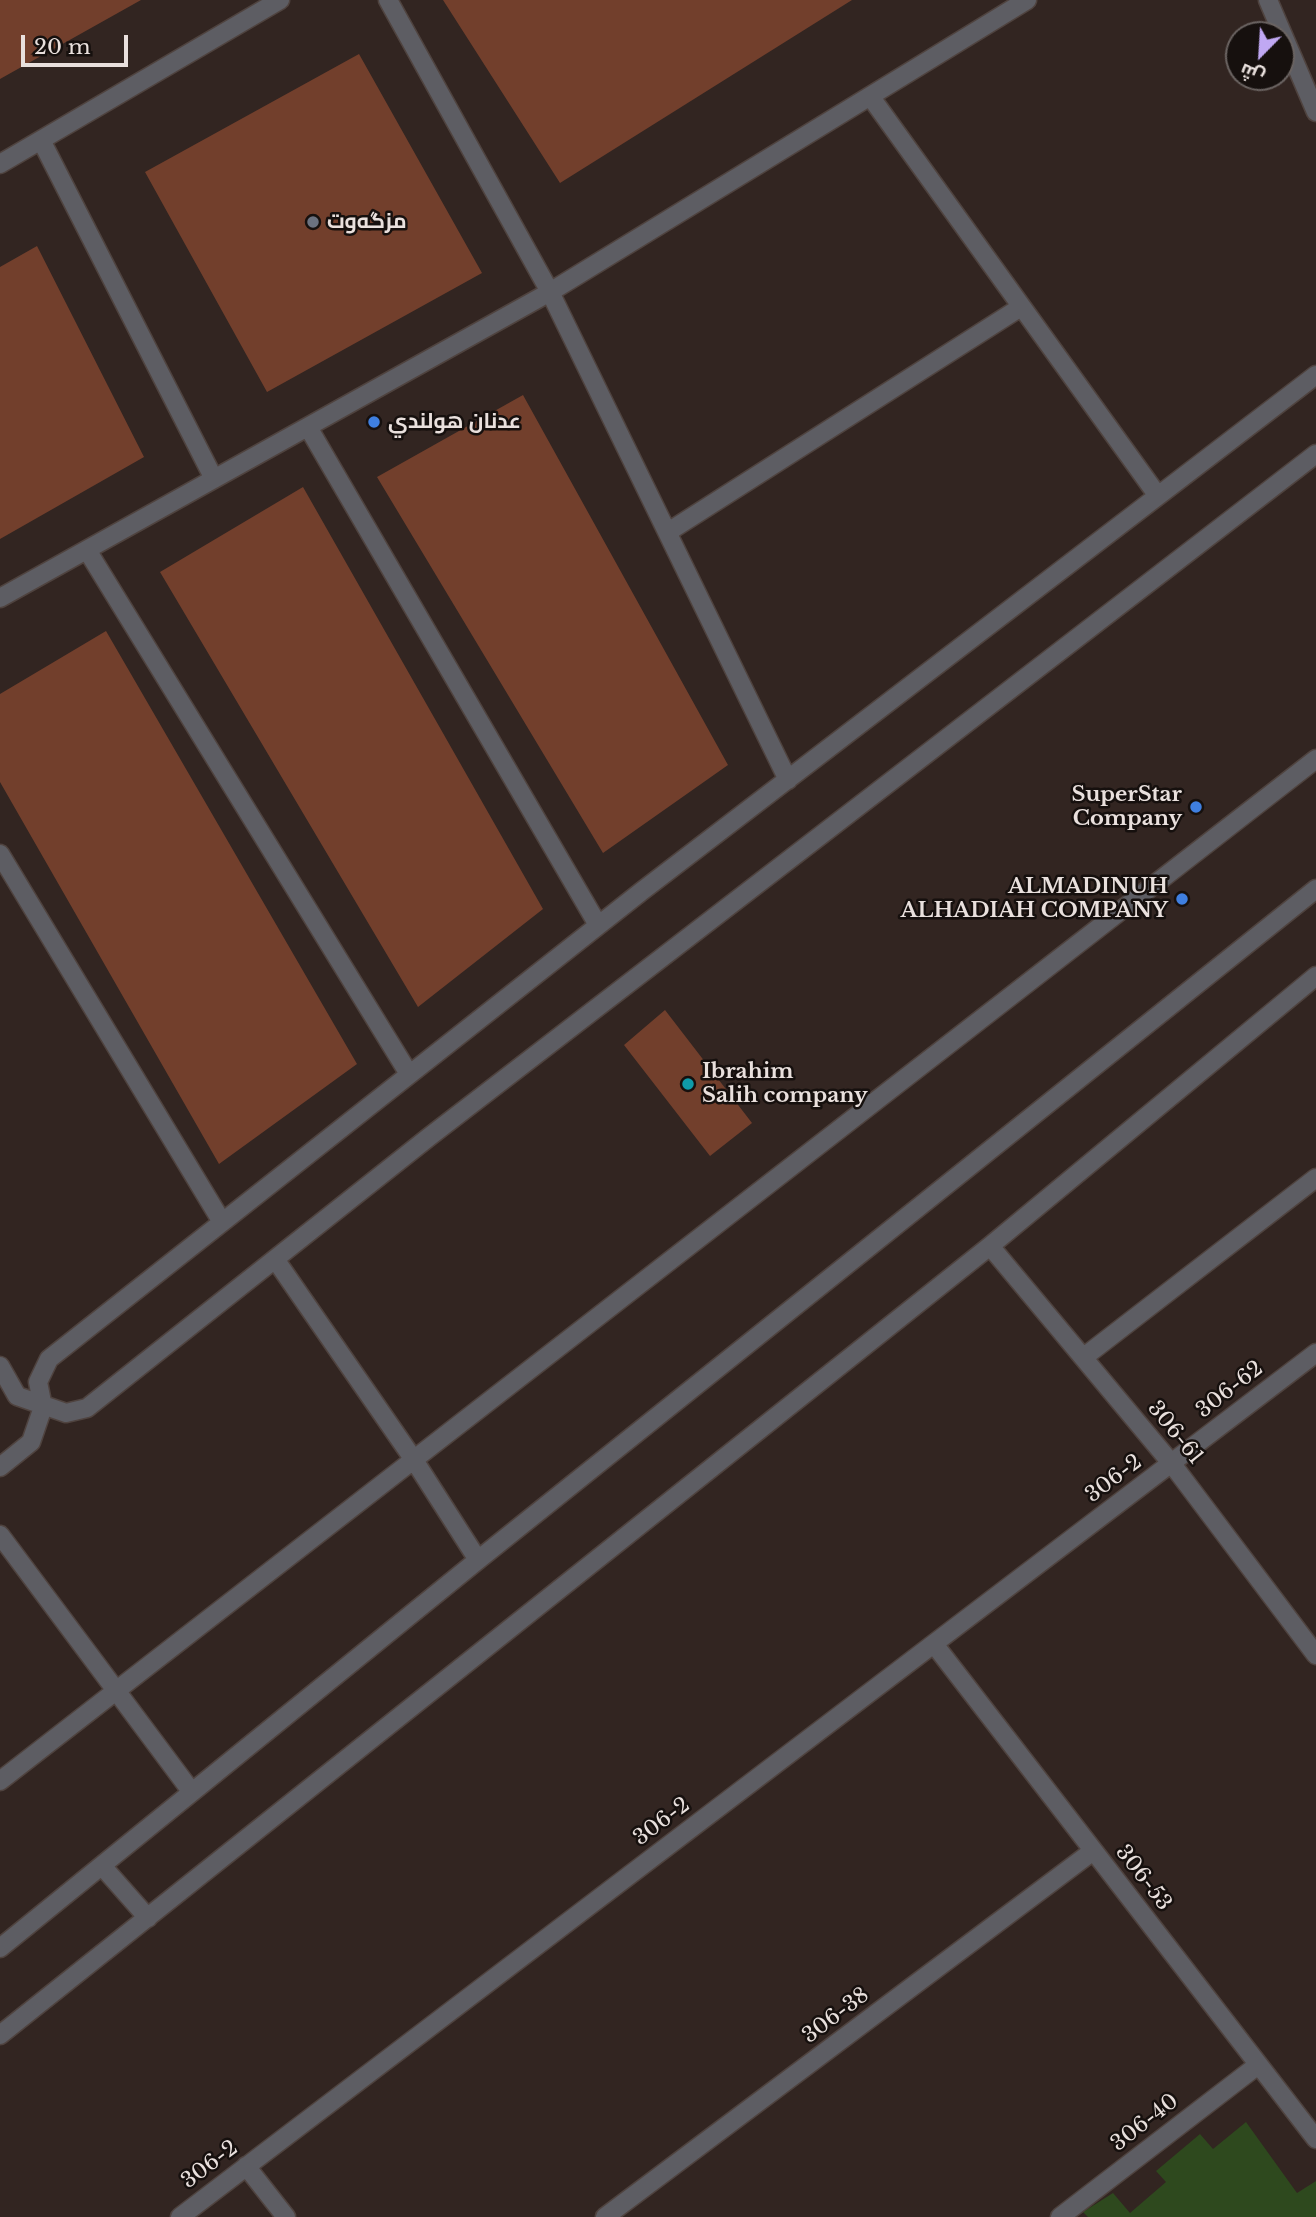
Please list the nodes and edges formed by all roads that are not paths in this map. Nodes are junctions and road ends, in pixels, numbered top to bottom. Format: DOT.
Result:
graph roads {
  1 [pos="280,0"];
  2 [pos="388,0"];
  3 [pos="1027,0"];
  4 [pos="1268,0"];
  5 [pos="870,96"];
  6 [pos="1316,112"];
  7 [pos="41,140"];
  8 [pos="0,164"];
  9 [pos="551,292"];
  10 [pos="1021,307"];
  11 [pos="1316,374"];
  12 [pos="308,427"];
  13 [pos="1316,454"];
  14 [pos="214,479"];
  15 [pos="1158,496"];
  16 [pos="667,532"];
  17 [pos="87,550"];
  18 [pos="0,598"];
  19 [pos="1316,759"];
  20 [pos="788,780"];
  21 [pos="0,854"];
  22 [pos="1316,890"];
  23 [pos="598,925"];
  24 [pos="1316,976"];
  25 [pos="409,1074"];
  26 [pos="1316,1178"];
  27 [pos="222,1222"];
  28 [pos="990,1246"];
  29 [pos="275,1259"];
  30 [pos="1316,1353"];
  31 [pos="1084,1357"];
  32 [pos="0,1366"];
  33 [pos="43,1407"];
  34 [pos="414,1460"];
  35 [pos="1172,1464"];
  36 [pos="0,1467"];
  37 [pos="0,1535"];
  38 [pos="478,1560"];
  39 [pos="934,1644"];
  40 [pos="1316,1655"];
  41 [pos="116,1691"];
  42 [pos="0,1781"];
  43 [pos="191,1791"];
  44 [pos="1093,1851"];
  45 [pos="103,1867"];
  46 [pos="148,1918"];
  47 [pos="0,1948"];
  48 [pos="0,2035"];
  49 [pos="1258,2065"];
  50 [pos="1316,2139"];
  51 [pos="247,2166"];
  52 [pos="180,2217"];
  53 [pos="286,2217"];
  54 [pos="605,2217"];
  55 [pos="1060,2217"];
  1 -- 7 [label="street"];
  2 -- 9 [label="street"];
  3 -- 5 [label="street"];
  4 -- 6 [label="street"];
  5 -- 9 [label="street"];
  5 -- 10 [label="street"];
  7 -- 8 [label="street"];
  7 -- 14 [label="street"];
  9 -- 12 [label="street"];
  9 -- 16 [label="street"];
  10 -- 15 [label="street"];
  10 -- 16 [label="street"];
  11 -- 15 [label="street"];
  12 -- 14 [label="street"];
  12 -- 23 [label="street"];
  13 -- 29 [label="street"];
  14 -- 17 [label="street"];
  15 -- 20 [label="street"];
  16 -- 20 [label="street"];
  17 -- 18 [label="street"];
  17 -- 25 [label="street"];
  19 -- 34 [label="street"];
  20 -- 23 [label="street"];
  21 -- 27 [label="street"];
  22 -- 38 [label="street"];
  23 -- 25 [label="street"];
  24 -- 28 [label="street"];
  25 -- 27 [label="street"];
  26 -- 31 [label="street"];
  27 -- 33 [label="street"];
  28 -- 31 [label="street, 306-61"];
  28 -- 46 [label="street"];
  29 -- 33 [label="street"];
  29 -- 34 [label="street"];
  30 -- 35 [label="street, 306-62"];
  31 -- 35 [label="street, 306-61"];
  32 -- 33 [label="street"];
  33 -- 36 [label="street"];
  34 -- 38 [label="street"];
  34 -- 41 [label="street"];
  35 -- 39 [label="street, 306-2"];
  35 -- 40 [label="street, 306-61"];
  37 -- 41 [label="street"];
  38 -- 43 [label="street"];
  39 -- 44 [label="street, 306-53"];
  39 -- 51 [label="street, 306-2"];
  41 -- 42 [label="street"];
  41 -- 43 [label="street"];
  43 -- 45 [label="street"];
  44 -- 49 [label="street, 306-53"];
  44 -- 54 [label="street, 306-38"];
  45 -- 46 [label="street"];
  45 -- 47 [label="street"];
  46 -- 48 [label="street"];
  49 -- 50 [label="street, 306-53"];
  49 -- 55 [label="street, 306-40"];
  51 -- 52 [label="street, 306-2"];
  51 -- 53 [label="street"];
}
